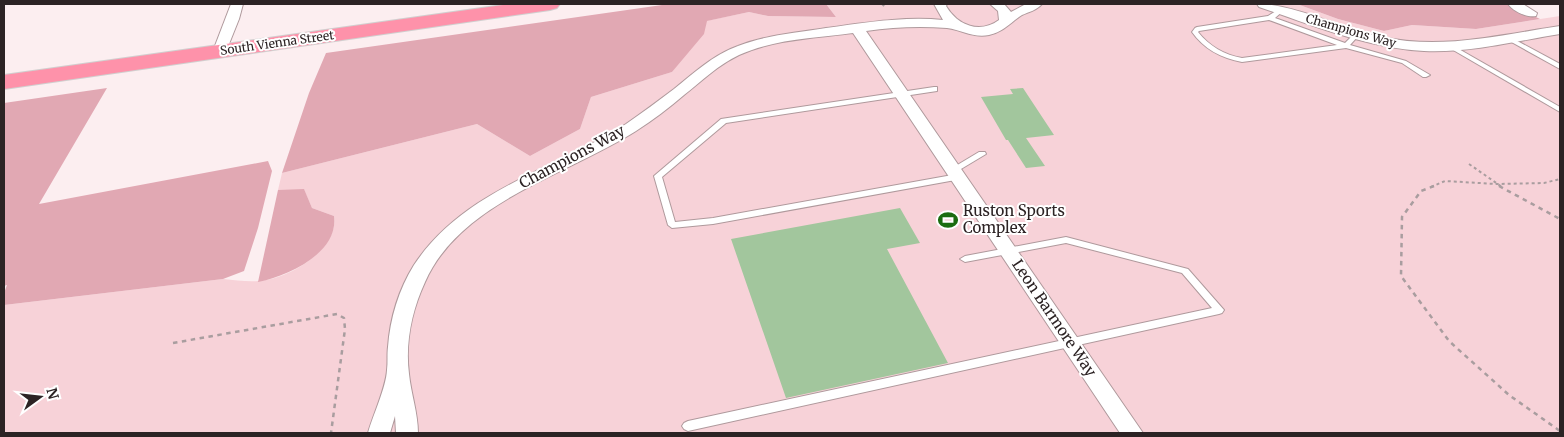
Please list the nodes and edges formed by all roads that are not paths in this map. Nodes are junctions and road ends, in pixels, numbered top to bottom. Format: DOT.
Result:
graph roads {
  1 [pos="236,4"];
  2 [pos="550,4"];
  3 [pos="996,4"];
  4 [pos="1036,4"];
  5 [pos="1263,4"];
  6 [pos="1514,4"];
  7 [pos="935,6"];
  8 [pos="1281,10"];
  9 [pos="1531,13"];
  10 [pos="1270,18"];
  11 [pos="1006,21"];
  12 [pos="893,23"];
  13 [pos="954,25"];
  14 [pos="857,28"];
  15 [pos="1560,30"];
  16 [pos="1357,34"];
  17 [pos="1508,38"];
  18 [pos="1346,46"];
  19 [pos="1450,46"];
  20 [pos="220,51"];
  21 [pos="1560,67"];
  22 [pos="1426,75"];
  23 [pos="4,82"];
  24 [pos="934,89"];
  25 [pos="902,94"];
  26 [pos="1560,101"];
  27 [pos="1549,103"];
  28 [pos="1560,110"];
  29 [pos="982,154"];
  30 [pos="956,174"];
  31 [pos="1008,251"];
  32 [pos="965,259"];
  33 [pos="1071,342"];
  34 [pos="398,371"];
  35 [pos="688,426"];
  36 [pos="379,433"];
  37 [pos="406,433"];
  38 [pos="1132,433"];
  1 -- 20 [label="street"];
  2 -- 20 [label="highway, South Vienna Street"];
  3 -- 11 [label="street"];
  4 -- 11 [label="street, Champions Way"];
  5 -- 8 [label="street, Champions Way"];
  6 -- 9 [label="street"];
  7 -- 12 [label="street, Champions Way"];
  7 -- 13 [label="street, Champions Way"];
  8 -- 10 [label="lane"];
  8 -- 16 [label="street, Champions Way"];
  10 -- 18 [label="lane"];
  10 -- 18 [label="lane"];
  11 -- 13 [label="street, Champions Way"];
  12 -- 13 [label="street, Champions Way"];
  12 -- 14 [label="street, Champions Way"];
  14 -- 25 [label="street, Leon Barmore Way"];
  14 -- 34 [label="street, Champions Way"];
  15 -- 17 [label="street, Champions Way"];
  16 -- 18 [label="lane"];
  16 -- 19 [label="street, Champions Way"];
  17 -- 19 [label="street, Champions Way"];
  17 -- 21 [label="lane"];
  18 -- 22 [label="lane"];
  19 -- 27 [label="lane"];
  20 -- 23 [label="highway, South Vienna Street"];
  24 -- 25 [label="lane"];
  25 -- 30 [label="street, Leon Barmore Way"];
  25 -- 30 [label="lane"];
  26 -- 27 [label="lane"];
  27 -- 28 [label="lane"];
  29 -- 30 [label="lane"];
  30 -- 31 [label="street, Leon Barmore Way"];
  31 -- 32 [label="lane"];
  31 -- 33 [label="street, Leon Barmore Way"];
  31 -- 33 [label="lane"];
  33 -- 35 [label="lane"];
  33 -- 38 [label="street, Leon Barmore Way"];
  34 -- 36 [label="street, Champions Way"];
  34 -- 37 [label="street, Champions Way"];
}
